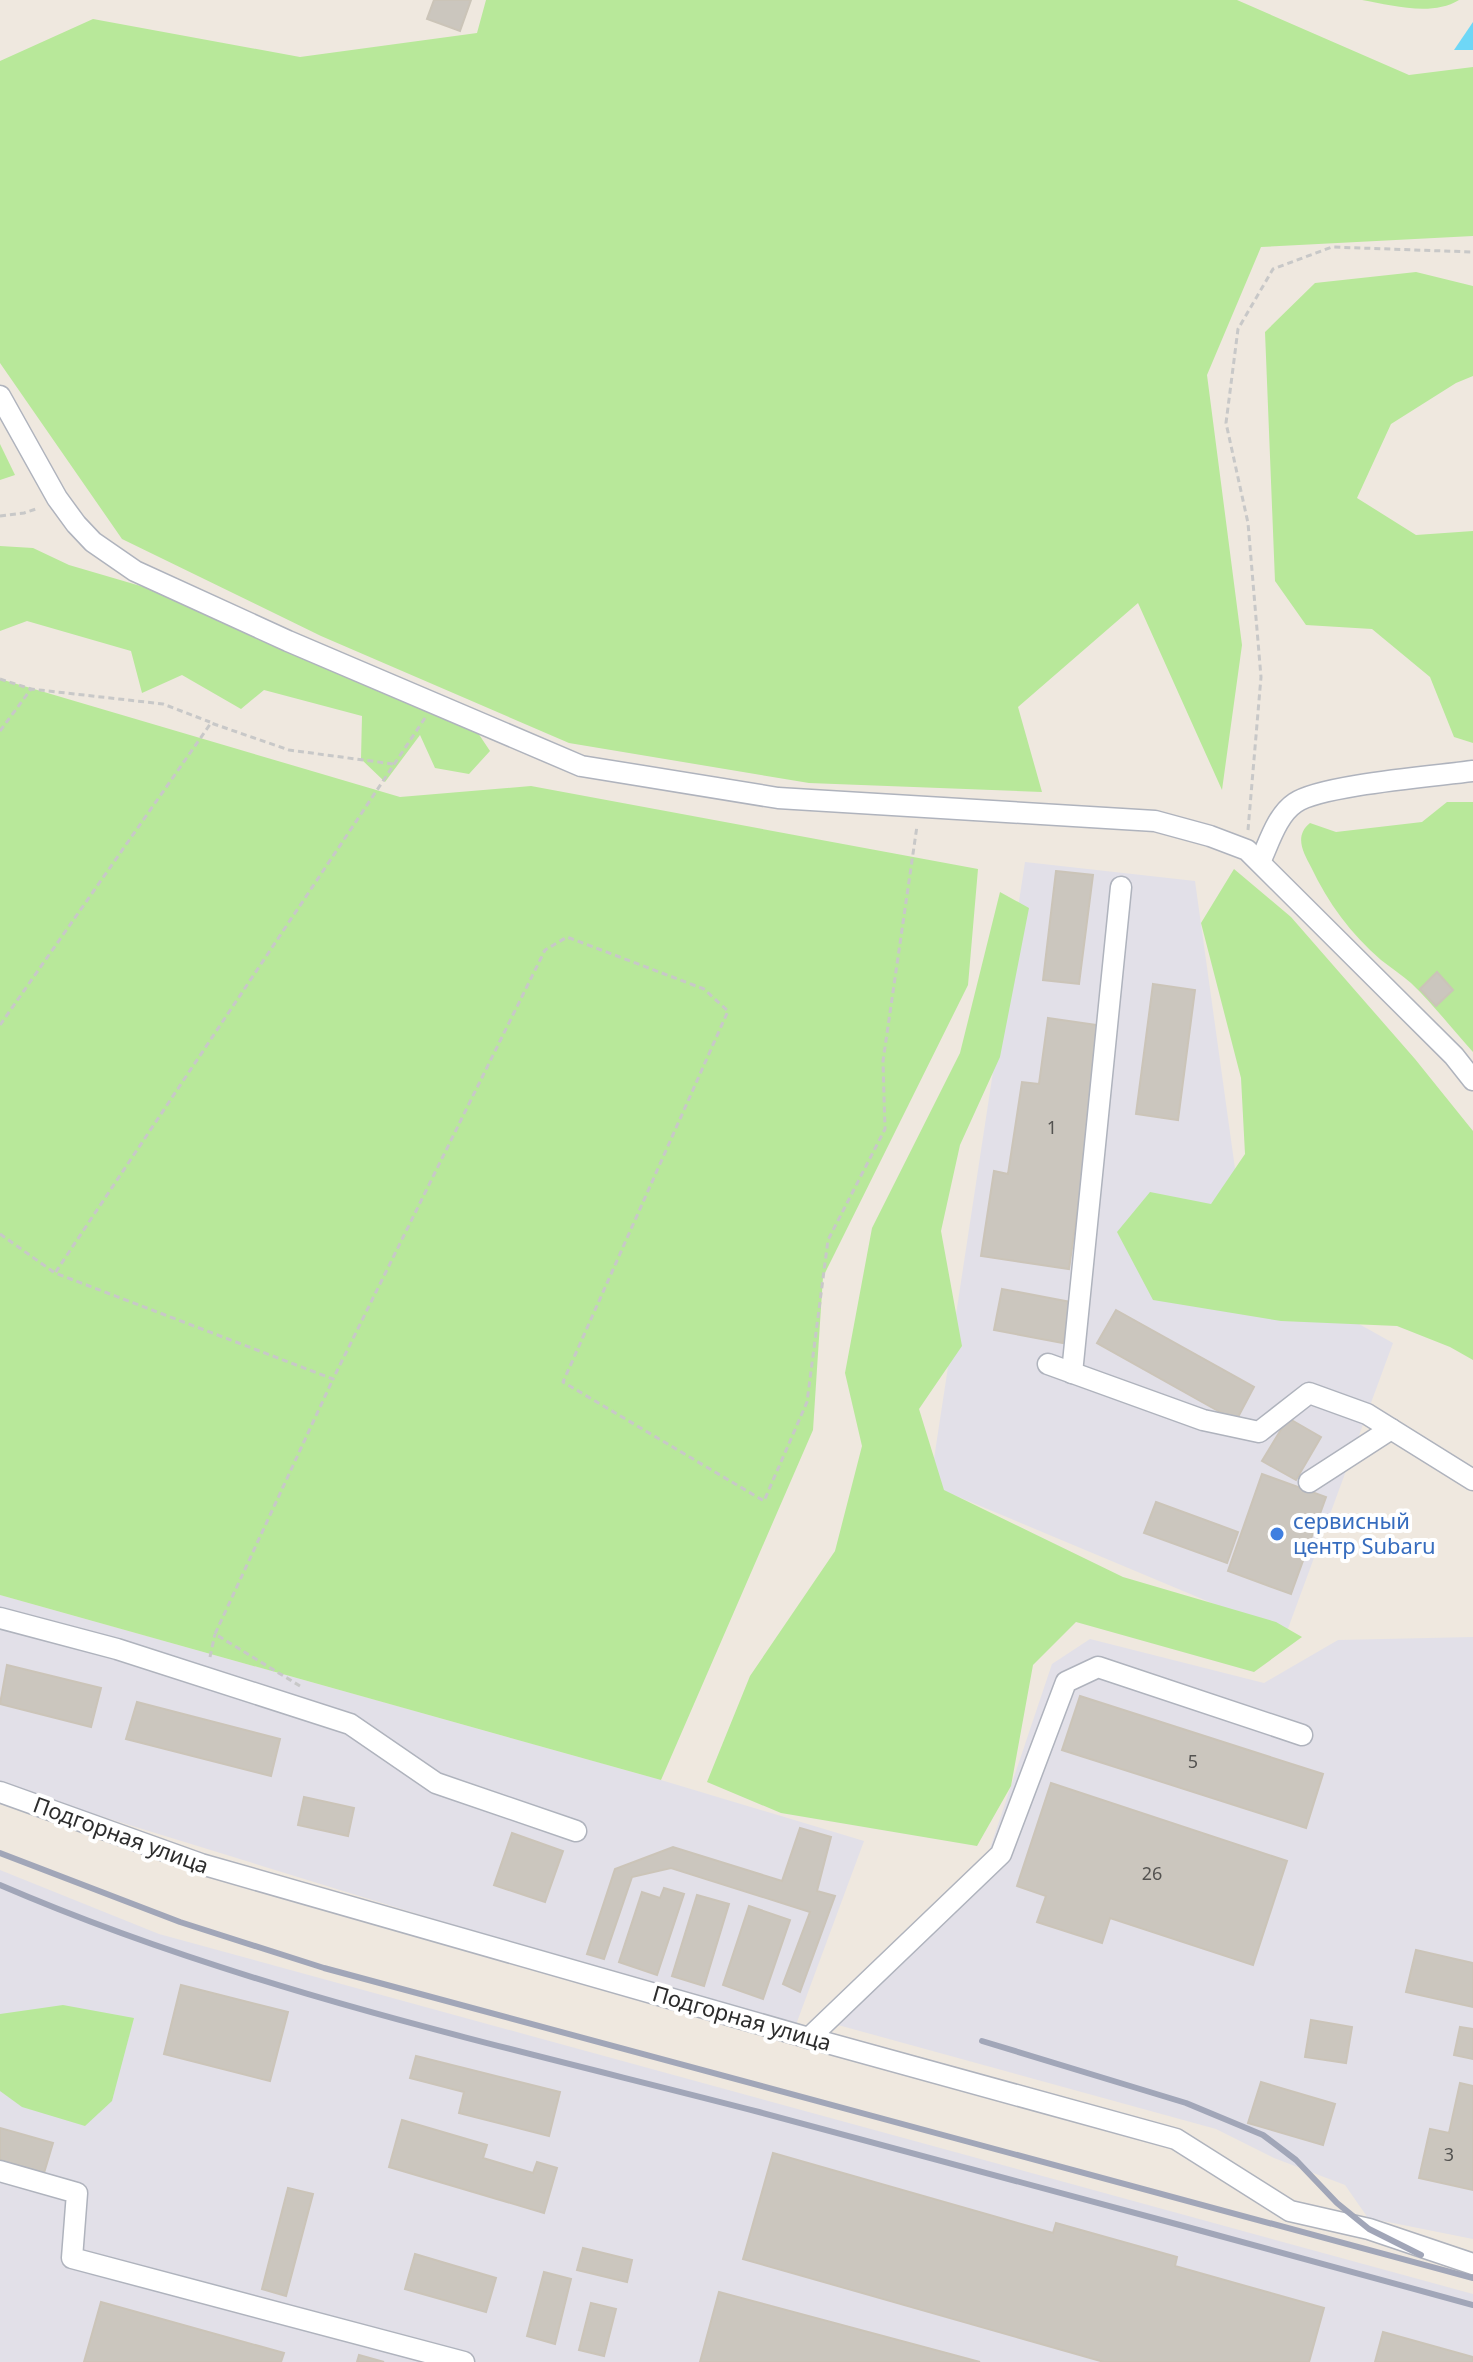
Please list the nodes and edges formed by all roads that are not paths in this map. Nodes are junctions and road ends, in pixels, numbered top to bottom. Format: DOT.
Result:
graph roads {
  1 [pos="0,396"];
  2 [pos="1473,771"];
  3 [pos="1254,856"];
  4 [pos="1121,887"];
  5 [pos="1473,1080"];
  6 [pos="1048,1364"];
  7 [pos="1072,1373"];
  8 [pos="1391,1429"];
  9 [pos="1473,1480"];
  10 [pos="1309,1482"];
  11 [pos="0,1618"];
  12 [pos="1302,1735"];
  13 [pos="0,1792"];
  14 [pos="576,1831"];
  15 [pos="809,2038"];
  16 [pos="0,2171"];
  17 [pos="1473,2264"];
  18 [pos="464,2362"];
  1 -- 3 [label="street"];
  2 -- 3 [label="street"];
  3 -- 5 [label="street"];
  4 -- 7 [label="street"];
  6 -- 7 [label="street"];
  7 -- 8 [label="street"];
  8 -- 9 [label="street"];
  8 -- 10 [label="street"];
  11 -- 14 [label="street"];
  12 -- 15 [label="street"];
  13 -- 15 [label="street, Подгорная улица"];
  15 -- 17 [label="street, Подгорная улица"];
  16 -- 18 [label="street"];
}
